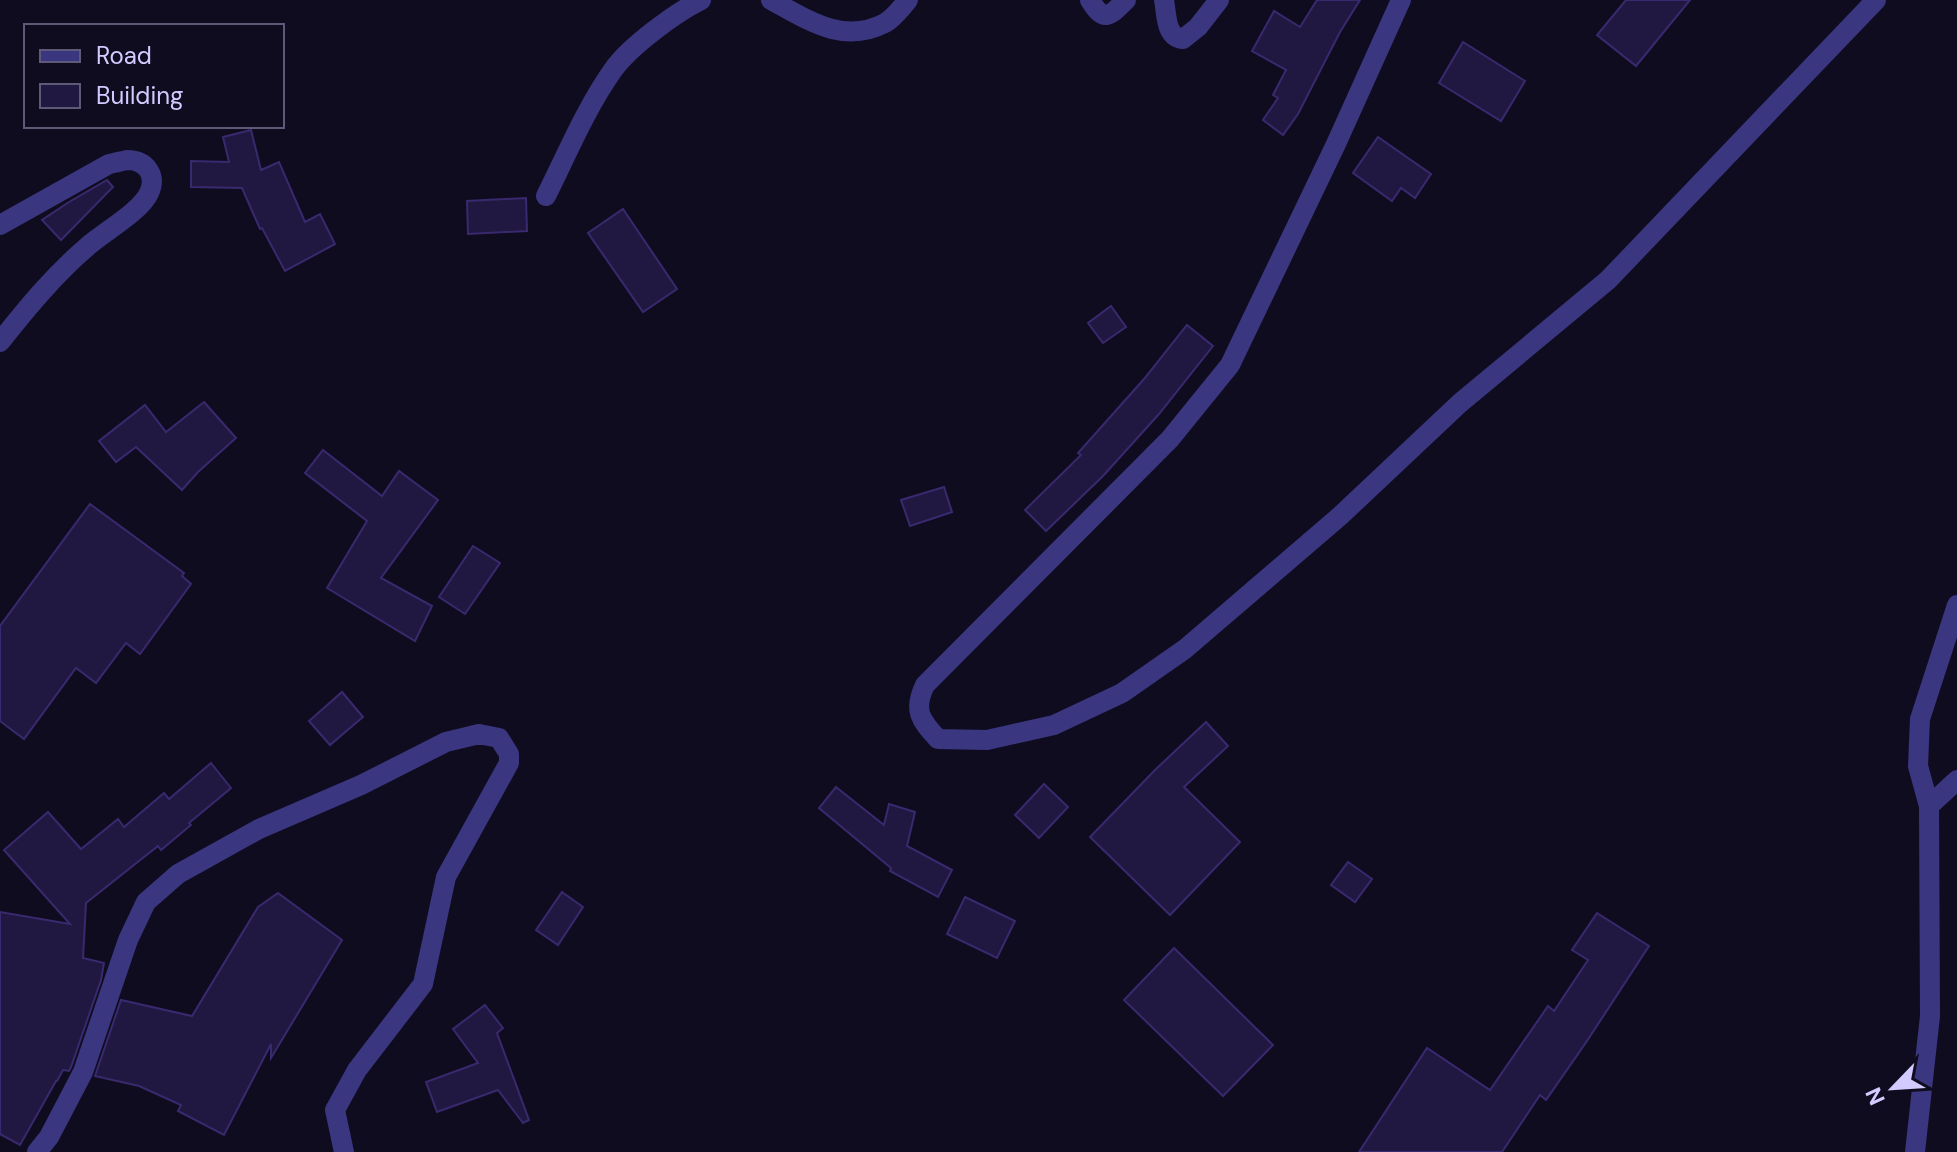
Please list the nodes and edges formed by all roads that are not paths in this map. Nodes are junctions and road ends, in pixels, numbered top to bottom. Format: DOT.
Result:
graph roads {
  1 [pos="701,0"];
  2 [pos="771,0"];
  3 [pos="908,0"];
  4 [pos="1090,0"];
  5 [pos="1126,0"];
  6 [pos="1164,0"];
  7 [pos="1219,0"];
  8 [pos="1401,0"];
  9 [pos="1876,0"];
  10 [pos="546,196"];
  11 [pos="0,225"];
  12 [pos="0,342"];
  13 [pos="1957,605"];
  14 [pos="1957,780"];
  15 [pos="1929,806"];
  16 [pos="37,1152"];
  17 [pos="344,1152"];
  18 [pos="1915,1152"];
  1 -- 10 [label="street"];
  2 -- 3 [label="street"];
  4 -- 5 [label="street"];
  6 -- 7 [label="street"];
  8 -- 9 [label="street"];
  11 -- 12 [label="street"];
  13 -- 15 [label="street"];
  14 -- 15 [label="street"];
  15 -- 18 [label="street"];
  16 -- 17 [label="street"];
}
